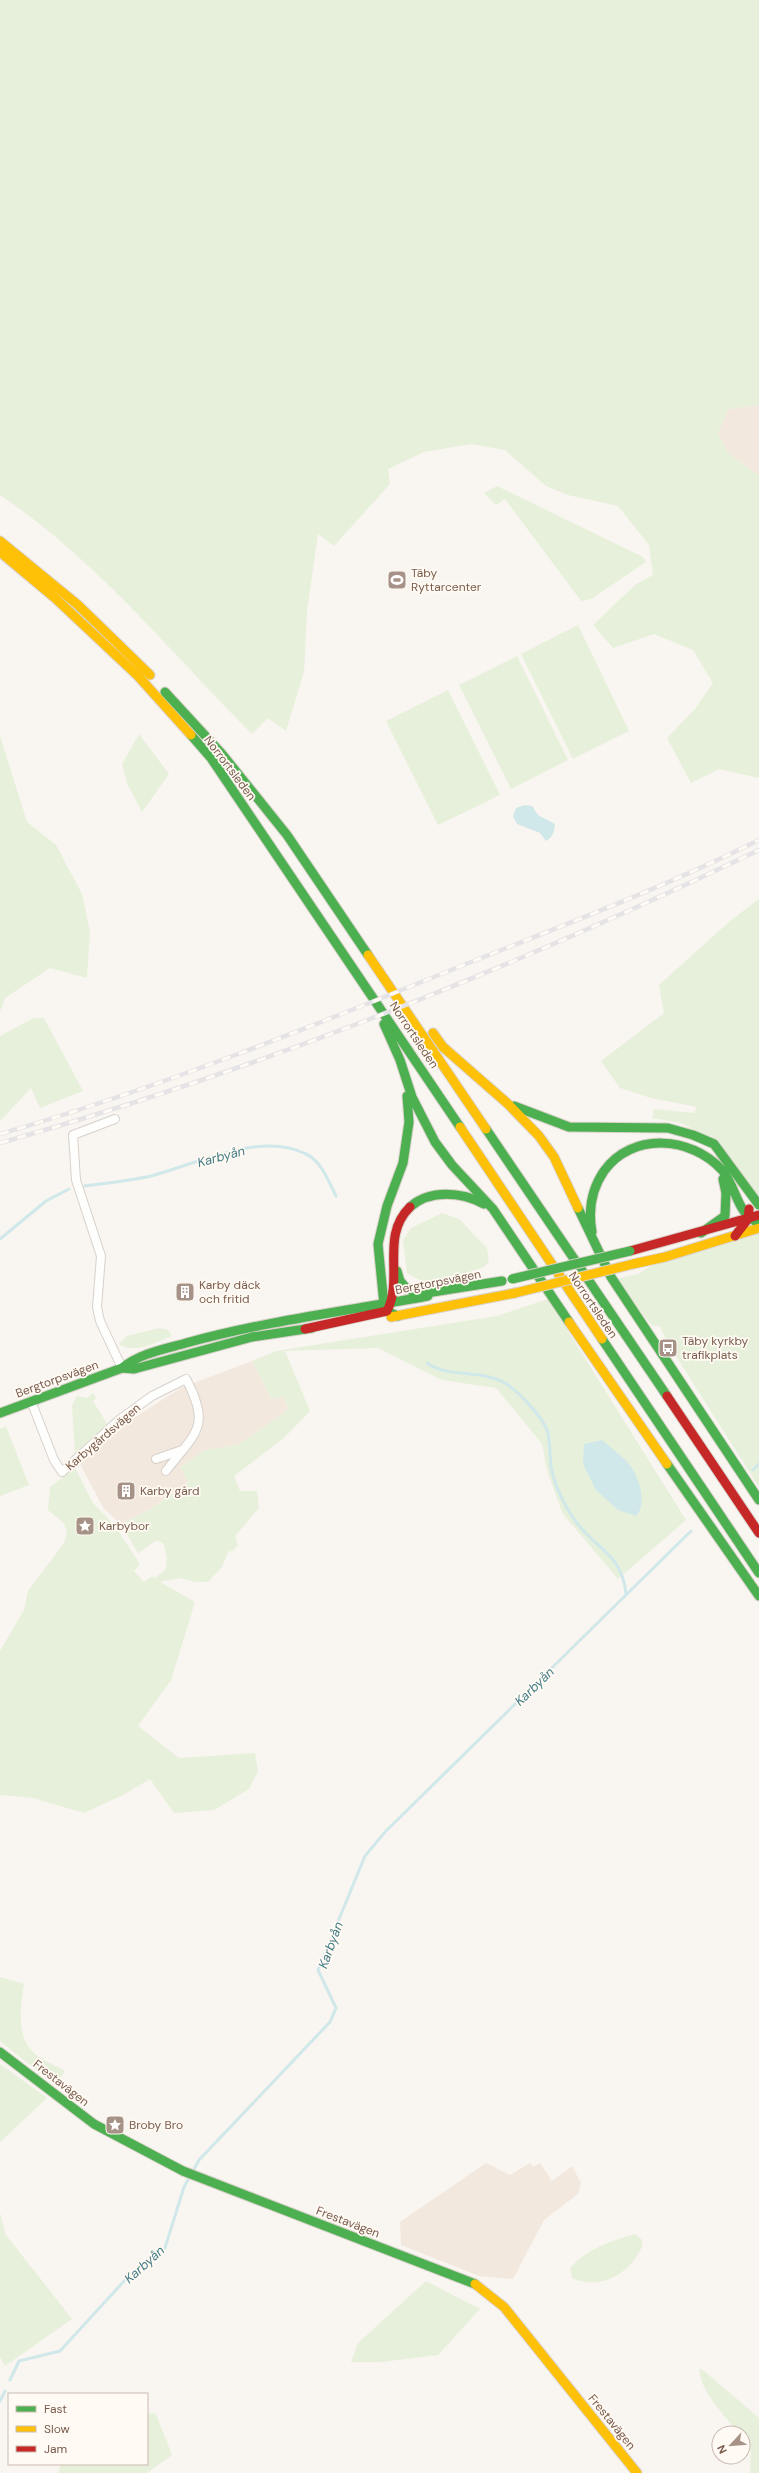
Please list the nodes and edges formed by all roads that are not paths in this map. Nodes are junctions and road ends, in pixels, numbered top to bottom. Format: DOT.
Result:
graph roads {
  1 [pos="0,541"];
  2 [pos="0,552"];
  3 [pos="287,835"];
  4 [pos="334,939"];
  5 [pos="406,1082"];
  6 [pos="507,1102"];
  7 [pos="115,1119"];
  8 [pos="713,1164"];
  9 [pos="743,1182"];
  10 [pos="759,1205"];
  11 [pos="493,1209"];
  12 [pos="759,1215"];
  13 [pos="748,1219"];
  14 [pos="759,1223"];
  15 [pos="759,1228"];
  16 [pos="701,1233"];
  17 [pos="735,1236"];
  18 [pos="596,1248"];
  19 [pos="392,1257"];
  20 [pos="502,1281"];
  21 [pos="388,1306"];
  22 [pos="398,1316"];
  23 [pos="305,1329"];
  24 [pos="122,1368"];
  25 [pos="31,1401"];
  26 [pos="0,1413"];
  27 [pos="182,1449"];
  28 [pos="156,1459"];
  29 [pos="166,1471"];
  30 [pos="759,1500"];
  31 [pos="759,1532"];
  32 [pos="759,1573"];
  33 [pos="759,1596"];
  34 [pos="0,2052"];
  35 [pos="637,2473"];
  1 -- 3 [label="main road, Norrortsleden"];
  2 -- 4 [label="main road, Norrortsleden"];
  3 -- 6 [label="main road"];
  3 -- 31 [label="main road, Norrortsleden"];
  4 -- 5 [label="main road"];
  4 -- 32 [label="main road, Norrortsleden"];
  5 -- 11 [label="main road"];
  5 -- 21 [label="main road"];
  6 -- 9 [label="main road"];
  6 -- 18 [label="main road"];
  7 -- 24 [label="street"];
  8 -- 13 [label="main road"];
  8 -- 16 [label="main road"];
  8 -- 18 [label="main road"];
  9 -- 10 [label="main road"];
  9 -- 13 [label="main road"];
  11 -- 19 [label="main road"];
  11 -- 33 [label="main road"];
  12 -- 13 [label="main road, Bergtorpsvägen"];
  13 -- 14 [label="main road"];
  13 -- 16 [label="main road, Bergtorpsvägen"];
  13 -- 17 [label="main road"];
  15 -- 17 [label="main road, Bergtorpsvägen"];
  16 -- 20 [label="main road, Bergtorpsvägen, bridge"];
  17 -- 22 [label="main road, Bergtorpsvägen, bridge"];
  18 -- 30 [label="main road"];
  19 -- 20 [label="main road"];
  19 -- 21 [label="main road"];
  20 -- 21 [label="main road, Bergtorpsvägen"];
  21 -- 22 [label="main road"];
  21 -- 23 [label="main road"];
  21 -- 24 [label="main road, Bergtorpsvägen"];
  22 -- 23 [label="main road, Bergtorpsvägen"];
  23 -- 24 [label="main road, Bergtorpsvägen"];
  24 -- 25 [label="main road, Bergtorpsvägen"];
  25 -- 26 [label="main road, Bergtorpsvägen"];
  25 -- 27 [label="street, Karbygårdsvägen"];
  27 -- 28 [label="street, Karbygårdsvägen"];
  27 -- 29 [label="street, Karbygårdsvägen"];
  34 -- 35 [label="main road, Frestavägen"];
}
